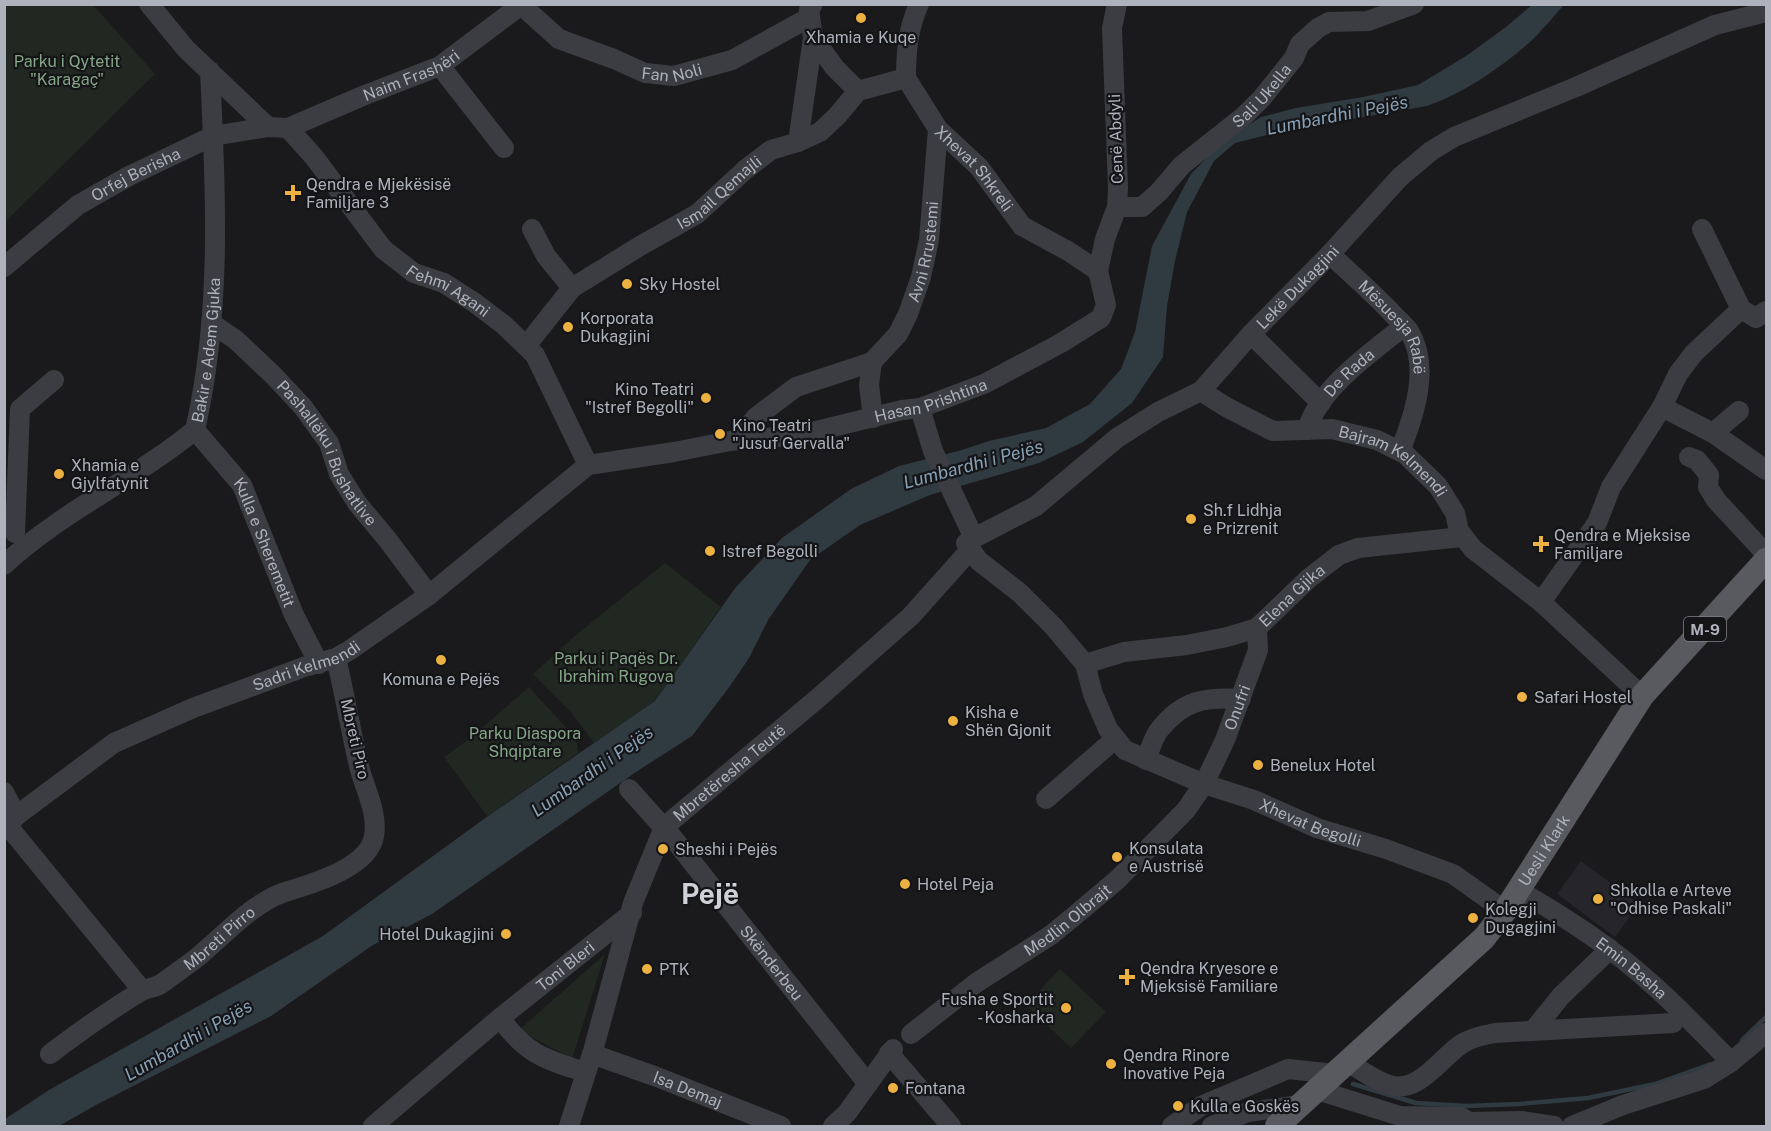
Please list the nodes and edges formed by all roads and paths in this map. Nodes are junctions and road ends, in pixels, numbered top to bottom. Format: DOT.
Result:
graph roads {
  1 [pos="149,4"];
  2 [pos="919,4"];
  3 [pos="1117,4"];
  4 [pos="1414,4"];
  5 [pos="520,5"];
  6 [pos="809,9"];
  7 [pos="1767,12"];
  8 [pos="813,38"];
  9 [pos="440,66"];
  10 [pos="210,71"];
  11 [pos="906,78"];
  12 [pos="858,91"];
  13 [pos="268,128"];
  14 [pos="288,128"];
  15 [pos="939,129"];
  16 [pos="213,136"];
  17 [pos="798,142"];
  18 [pos="504,148"];
  19 [pos="1117,207"];
  20 [pos="532,229"];
  21 [pos="1702,229"];
  22 [pos="1330,254"];
  23 [pos="4,267"];
  24 [pos="1098,271"];
  25 [pos="572,288"];
  26 [pos="1741,309"];
  27 [pos="1767,311"];
  28 [pos="211,323"];
  29 [pos="1404,326"];
  30 [pos="1251,334"];
  31 [pos="526,346"];
  32 [pos="872,362"];
  33 [pos="54,380"];
  34 [pos="1201,391"];
  35 [pos="1321,403"];
  36 [pos="1662,407"];
  37 [pos="920,408"];
  38 [pos="1739,411"];
  39 [pos="873,418"];
  40 [pos="195,430"];
  41 [pos="1306,430"];
  42 [pos="1713,433"];
  43 [pos="737,440"];
  44 [pos="1400,451"];
  45 [pos="1689,458"];
  46 [pos="581,470"];
  47 [pos="1767,470"];
  48 [pos="10,497"];
  49 [pos="1462,537"];
  50 [pos="15,541"];
  51 [pos="972,544"];
  52 [pos="1767,554"];
  53 [pos="1767,560"];
  54 [pos="4,566"];
  55 [pos="429,595"];
  56 [pos="1541,602"];
  57 [pos="1257,628"];
  58 [pos="327,661"];
  59 [pos="1085,664"];
  60 [pos="1642,696"];
  61 [pos="1241,699"];
  62 [pos="1115,739"];
  63 [pos="1146,760"];
  64 [pos="1204,784"];
  65 [pos="629,789"];
  66 [pos="4,792"];
  67 [pos="1046,799"];
  68 [pos="375,820"];
  69 [pos="9,824"];
  70 [pos="664,827"];
  71 [pos="1518,890"];
  72 [pos="1505,911"];
  73 [pos="632,913"];
  74 [pos="1610,949"];
  75 [pos="142,990"];
  76 [pos="500,1018"];
  77 [pos="1673,1023"];
  78 [pos="1536,1027"];
  79 [pos="1767,1033"];
  80 [pos="911,1034"];
  81 [pos="50,1054"];
  82 [pos="1731,1062"];
  83 [pos="588,1063"];
  84 [pos="1342,1068"];
  85 [pos="868,1084"];
  86 [pos="1309,1097"];
  87 [pos="846,1122"];
  88 [pos="1464,1123"];
  89 [pos="373,1126"];
  90 [pos="569,1126"];
  91 [pos="781,1126"];
  92 [pos="951,1126"];
  93 [pos="1172,1126"];
  94 [pos="1212,1126"];
  95 [pos="1276,1126"];
  96 [pos="1554,1126"];
  97 [pos="1572,1126"];
  1 -- 10 [label="street"];
  2 -- 11 [label="street"];
  3 -- 19 [label="street, Cenë Abdyli"];
  4 -- 19 [label="street, Sali Ukella"];
  5 -- 6 [label="street, Fan Noli"];
  5 -- 9 [label="street, Naim Frashëri"];
  6 -- 8 [label="street, Fan Noli"];
  7 -- 22 [label="street, Lekë Dukagjini"];
  8 -- 12 [label="street, Fan Noli"];
  8 -- 17 [label="street, Fan Noli"];
  9 -- 14 [label="street, Naim Frashëri"];
  9 -- 18 [label="street"];
  10 -- 13 [label="street"];
  10 -- 16 [label="street"];
  11 -- 12 [label="street"];
  11 -- 15 [label="street, Xhevat Shkreli"];
  12 -- 17 [label="street, Ismail Qemajli"];
  13 -- 14 [label="street, Orfej Berisha"];
  13 -- 16 [label="street, Orfej Berisha"];
  14 -- 31 [label="street, Fehmi Agani"];
  15 -- 24 [label="street, Xhevat Shkreli"];
  15 -- 32 [label="street, Avni Rrustemi"];
  16 -- 23 [label="street, Orfej Berisha"];
  16 -- 28 [label="street, Bakir e Adem Gjuka"];
  17 -- 25 [label="street, Ismail Qemajli"];
  19 -- 24 [label="street, Cenë Abdyli"];
  20 -- 25 [label="street"];
  21 -- 26 [label="street"];
  22 -- 29 [label="street, Mësuesja Rabë"];
  22 -- 30 [label="street, Lekë Dukagjini"];
  24 -- 37 [label="street, Hasan Prishtina"];
  25 -- 31 [label="street, Ismail Qemajli"];
  26 -- 27 [label="street"];
  26 -- 36 [label="street"];
  28 -- 40 [label="street, Bakir e Adem Gjuka"];
  28 -- 55 [label="street, Pashallëku i Bushatlive"];
  29 -- 35 [label="street, De Rada"];
  29 -- 44 [label="street, Mësuesja Rabë"];
  30 -- 34 [label="street, Lekë Dukagjini"];
  30 -- 35 [label="street"];
  31 -- 46 [label="street, Fehmi Agani"];
  32 -- 39 [label="street"];
  32 -- 43 [label="street, Avni Rrustemi"];
  33 -- 48 [label="street"];
  34 -- 41 [label="street, Bajram Kelmendi"];
  34 -- 51 [label="street, Lekë Dukagjini"];
  35 -- 41 [label="street, De Rada"];
  36 -- 42 [label="street"];
  36 -- 56 [label="street"];
  37 -- 39 [label="street, Hasan Prishtina"];
  37 -- 51 [label="street"];
  38 -- 42 [label="street"];
  39 -- 43 [label="street, Hasan Prishtina"];
  40 -- 50 [label="street, Bakir e Adem Gjuka"];
  40 -- 58 [label="street, Kulla e Sheremetit"];
  41 -- 44 [label="street, Bajram Kelmendi"];
  42 -- 47 [label="street"];
  43 -- 46 [label="street, Hasan Prishtina"];
  44 -- 49 [label="street, Bajram Kelmendi"];
  45 -- 52 [label="street"];
  46 -- 55 [label="street, Sadri Kelmendi"];
  48 -- 50 [label="street"];
  49 -- 56 [label="street, Bajram Kelmendi"];
  49 -- 57 [label="street, Elena Gjika"];
  50 -- 54 [label="street, Bakir e Adem Gjuka"];
  51 -- 59 [label="street, Xhevat Begolli"];
  51 -- 70 [label="street, Mbretëresha Teutë"];
  53 -- 60 [label="main road, M-9"];
  55 -- 58 [label="street, Sadri Kelmendi"];
  56 -- 60 [label="street, Bajram Kelmendi"];
  57 -- 59 [label="street, Elena Gjika"];
  57 -- 61 [label="street, Onufri"];
  58 -- 68 [label="street, Mbreti Piro"];
  58 -- 69 [label="street, Sadri Kelmendi"];
  59 -- 62 [label="street, Xhevat Begolli"];
  60 -- 71 [label="main road, Uesli Klark / M-9"];
  61 -- 63 [label="street"];
  61 -- 64 [label="street, Onufri"];
  62 -- 63 [label="street, Xhevat Begolli"];
  62 -- 67 [label="street"];
  63 -- 64 [label="street, Xhevat Begolli"];
  64 -- 72 [label="street, Xhevat Begolli"];
  64 -- 80 [label="street, Medlin Olbrajt"];
  65 -- 70 [label="street, Skënderbeu"];
  66 -- 69 [label="street"];
  68 -- 75 [label="street, Mbreti Pirro"];
  69 -- 75 [label="street"];
  70 -- 73 [label="street, Mbretëresha Teutë"];
  70 -- 85 [label="street, Skënderbeu"];
  71 -- 72 [label="main road, Uesli Klark / M-9"];
  71 -- 74 [label="street, Emin Basha"];
  72 -- 84 [label="main road, Uesli Klark / M-9"];
  73 -- 76 [label="street, Toni Bleri"];
  73 -- 83 [label="street, Mbretëresha Teutë"];
  74 -- 78 [label="street"];
  74 -- 82 [label="street, Emin Basha"];
  75 -- 81 [label="street, Mbreti Pirro"];
  76 -- 83 [label="street"];
  76 -- 89 [label="street, Toni Bleri"];
  77 -- 84 [label="street"];
  79 -- 82 [label="street"];
  82 -- 97 [label="street"];
  83 -- 90 [label="street, Mbretëresha Teutë"];
  83 -- 91 [label="street, Isa Demaj"];
  84 -- 86 [label="main road, Uesli Klark / M-9"];
  84 -- 93 [label="street"];
  85 -- 87 [label="street"];
  85 -- 92 [label="street"];
  86 -- 88 [label="street"];
  86 -- 94 [label="street"];
  86 -- 95 [label="main road, Uesli Klark / M-9"];
  88 -- 96 [label="street"];
}
